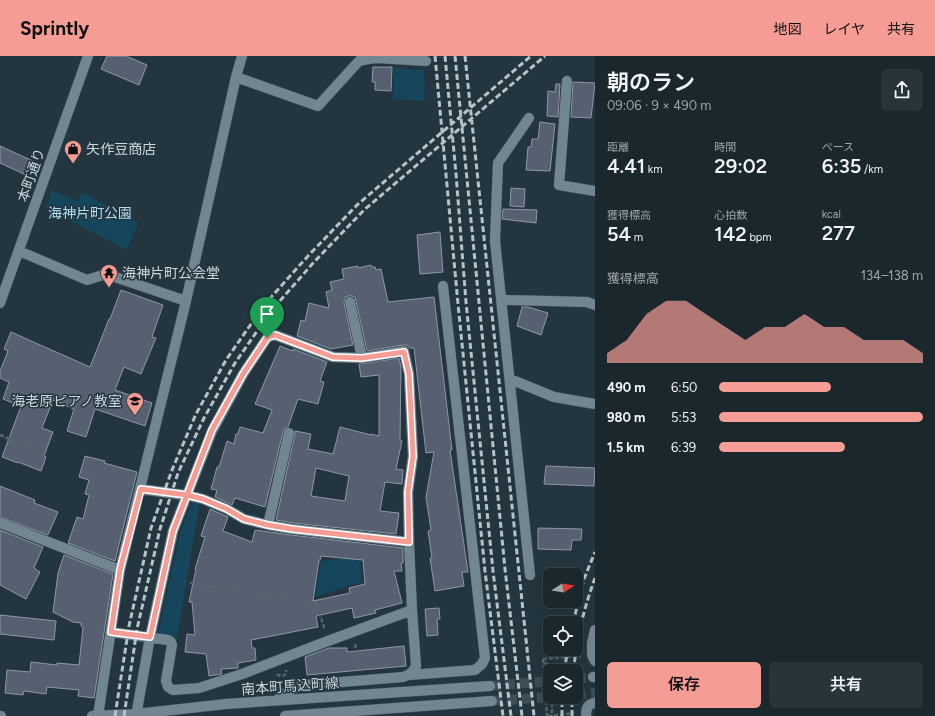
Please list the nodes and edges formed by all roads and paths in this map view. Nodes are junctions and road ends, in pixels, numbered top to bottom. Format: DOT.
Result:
graph roads {
  1 [pos="88,56"];
  2 [pos="242,56"];
  3 [pos="426,61"];
  4 [pos="236,77"];
  5 [pos="567,82"];
  6 [pos="529,118"];
  7 [pos="595,191"];
  8 [pos="19,251"];
  9 [pos="443,286"];
  10 [pos="501,299"];
  11 [pos="186,301"];
  12 [pos="350,302"];
  13 [pos="0,303"];
  14 [pos="595,305"];
  15 [pos="362,358"];
  16 [pos="510,379"];
  17 [pos="595,404"];
  18 [pos="289,433"];
  19 [pos="0,435"];
  20 [pos="46,454"];
  21 [pos="141,489"];
  22 [pos="187,495"];
  23 [pos="0,523"];
  24 [pos="268,525"];
  25 [pos="409,542"];
  26 [pos="120,570"];
  27 [pos="530,575"];
  28 [pos="190,583"];
  29 [pos="412,610"];
  30 [pos="595,630"];
  31 [pos="111,632"];
  32 [pos="352,632"];
  33 [pos="150,637"];
  34 [pos="328,640"];
  35 [pos="586,656"];
  36 [pos="595,661"];
  37 [pos="544,664"];
  38 [pos="549,664"];
  39 [pos="290,669"];
  40 [pos="286,670"];
  41 [pos="409,675"];
  42 [pos="362,676"];
  43 [pos="490,686"];
  44 [pos="277,700"];
  45 [pos="492,701"];
  46 [pos="595,703"];
  47 [pos="547,704"];
  48 [pos="552,704"];
  49 [pos="586,714"];
  50 [pos="136,715"];
  51 [pos="92,716"];
  52 [pos="98,716"];
  53 [pos="285,716"];
  54 [pos="548,716"];
  55 [pos="552,716"];
  1 -- 8 [label="street, 本町通り"];
  2 -- 4 [label="street"];
  3 -- 4 [label="street"];
  4 -- 11 [label="street"];
  5 -- 7 [label="street"];
  6 -- 10 [label="street"];
  8 -- 11 [label="street"];
  8 -- 13 [label="street, 本町通り"];
  9 -- 41 [label="street"];
  10 -- 14 [label="street"];
  10 -- 16 [label="street"];
  11 -- 21 [label="street"];
  12 -- 15 [label="street"];
  15 -- 22 [label="street"];
  15 -- 25 [label="street"];
  16 -- 17 [label="street"];
  16 -- 27 [label="street"];
  18 -- 24 [label="street"];
  19 -- 20 [label="path"];
  21 -- 22 [label="street"];
  21 -- 26 [label="street"];
  22 -- 24 [label="street"];
  22 -- 33 [label="street"];
  23 -- 26 [label="street"];
  24 -- 25 [label="street"];
  25 -- 29 [label="street"];
  26 -- 31 [label="street"];
  28 -- 34 [label="path"];
  29 -- 32 [label="street"];
  29 -- 41 [label="street"];
  30 -- 36 [label="street"];
  31 -- 33 [label="street"];
  31 -- 52 [label="street"];
  32 -- 34 [label="street"];
  32 -- 42 [label="path"];
  33 -- 34 [label="street"];
  33 -- 50 [label="street"];
  35 -- 37 [label="path"];
  37 -- 38 [label="path"];
  39 -- 40 [label="path"];
  41 -- 44 [label="street"];
  43 -- 44 [label="street, 南本町馬込町線"];
  44 -- 50 [label="street, 南本町馬込町線"];
  45 -- 53 [label="street, 南本町馬込町線"];
  46 -- 49 [label="street"];
  47 -- 54 [label="path, bridge"];
  48 -- 55 [label="path"];
  49 -- 54 [label="path"];
  50 -- 52 [label="street, 南本町馬込町線"];
  51 -- 52 [label="street, 南本町馬込町線"];
}
